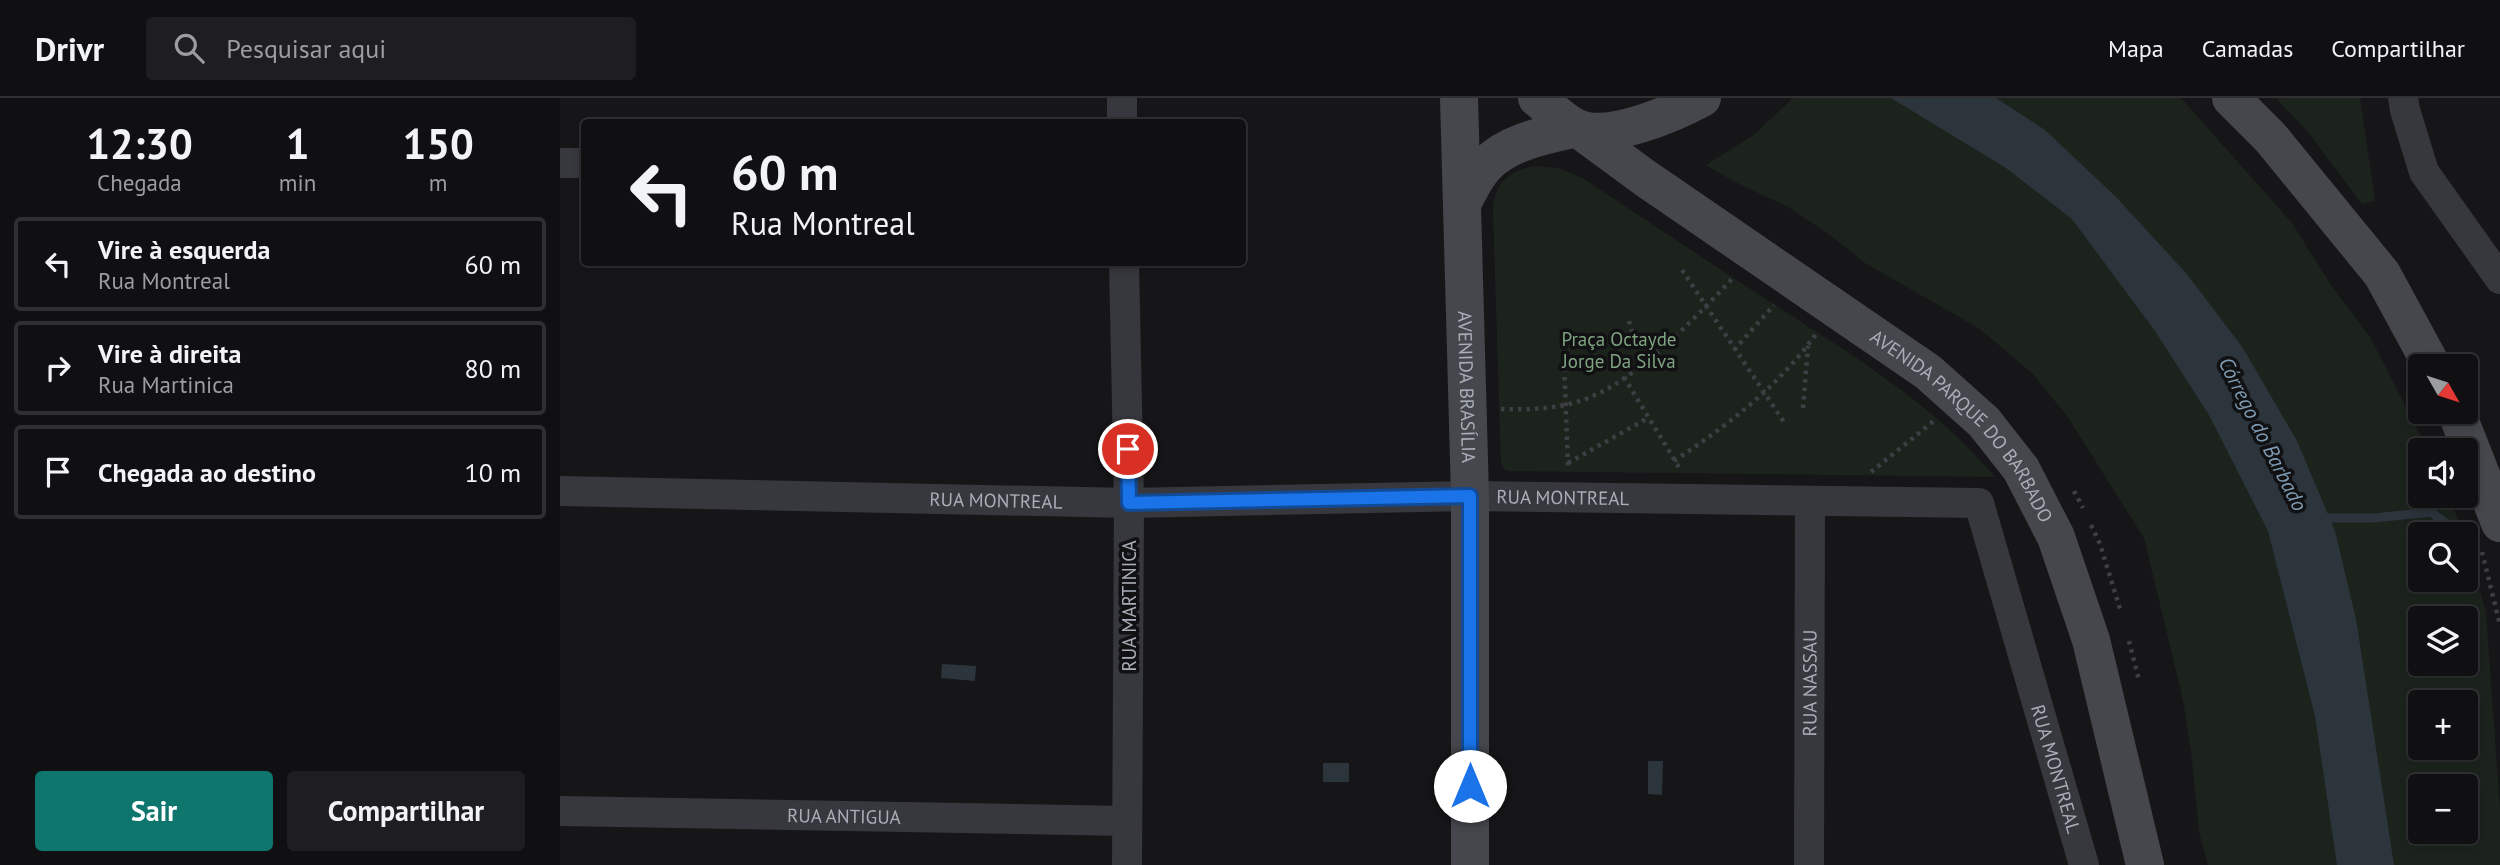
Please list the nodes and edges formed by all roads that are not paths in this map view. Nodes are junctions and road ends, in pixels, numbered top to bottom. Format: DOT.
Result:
graph roads {
  1 [pos="1122,98"];
  2 [pos="1460,98"];
  3 [pos="1538,98"];
  4 [pos="1702,98"];
  5 [pos="2231,98"];
  6 [pos="2403,98"];
  7 [pos="1122,119"];
  8 [pos="1577,128"];
  9 [pos="560,163"];
  10 [pos="581,163"];
  11 [pos="1463,202"];
  12 [pos="1124,266"];
  13 [pos="2500,279"];
  14 [pos="2425,354"];
  15 [pos="2460,424"];
  16 [pos="560,491"];
  17 [pos="1470,496"];
  18 [pos="1810,500"];
  19 [pos="1129,503"];
  20 [pos="2489,533"];
  21 [pos="560,811"];
  22 [pos="1127,821"];
  23 [pos="1127,865"];
  24 [pos="1470,865"];
  25 [pos="1809,865"];
  26 [pos="2084,865"];
  27 [pos="2145,865"];
  1 -- 7 [label="street"];
  2 -- 11 [label="main road, AVENIDA BRASÍLIA"];
  3 -- 8 [label="main road, AVENIDA PARQUE DO BARBADO"];
  4 -- 8 [label="main road"];
  5 -- 14 [label="main road"];
  6 -- 13 [label="street"];
  8 -- 11 [label="main road"];
  8 -- 27 [label="main road, AVENIDA PARQUE DO BARBADO"];
  9 -- 10 [label="street"];
  11 -- 17 [label="main road, AVENIDA BRASÍLIA"];
  12 -- 19 [label="street, RUA MARTINICA"];
  15 -- 20 [label="main road"];
  16 -- 19 [label="street, RUA MONTREAL"];
  17 -- 18 [label="street, RUA MONTREAL"];
  17 -- 19 [label="street, RUA MONTREAL"];
  17 -- 24 [label="main road, AVENIDA BRASÍLIA"];
  18 -- 25 [label="street, RUA NASSAU"];
  18 -- 26 [label="street, RUA MONTREAL"];
  19 -- 22 [label="street, RUA MARTINICA"];
  21 -- 22 [label="street, RUA ANTIGUA"];
  22 -- 23 [label="street, RUA MARTINICA"];
}
